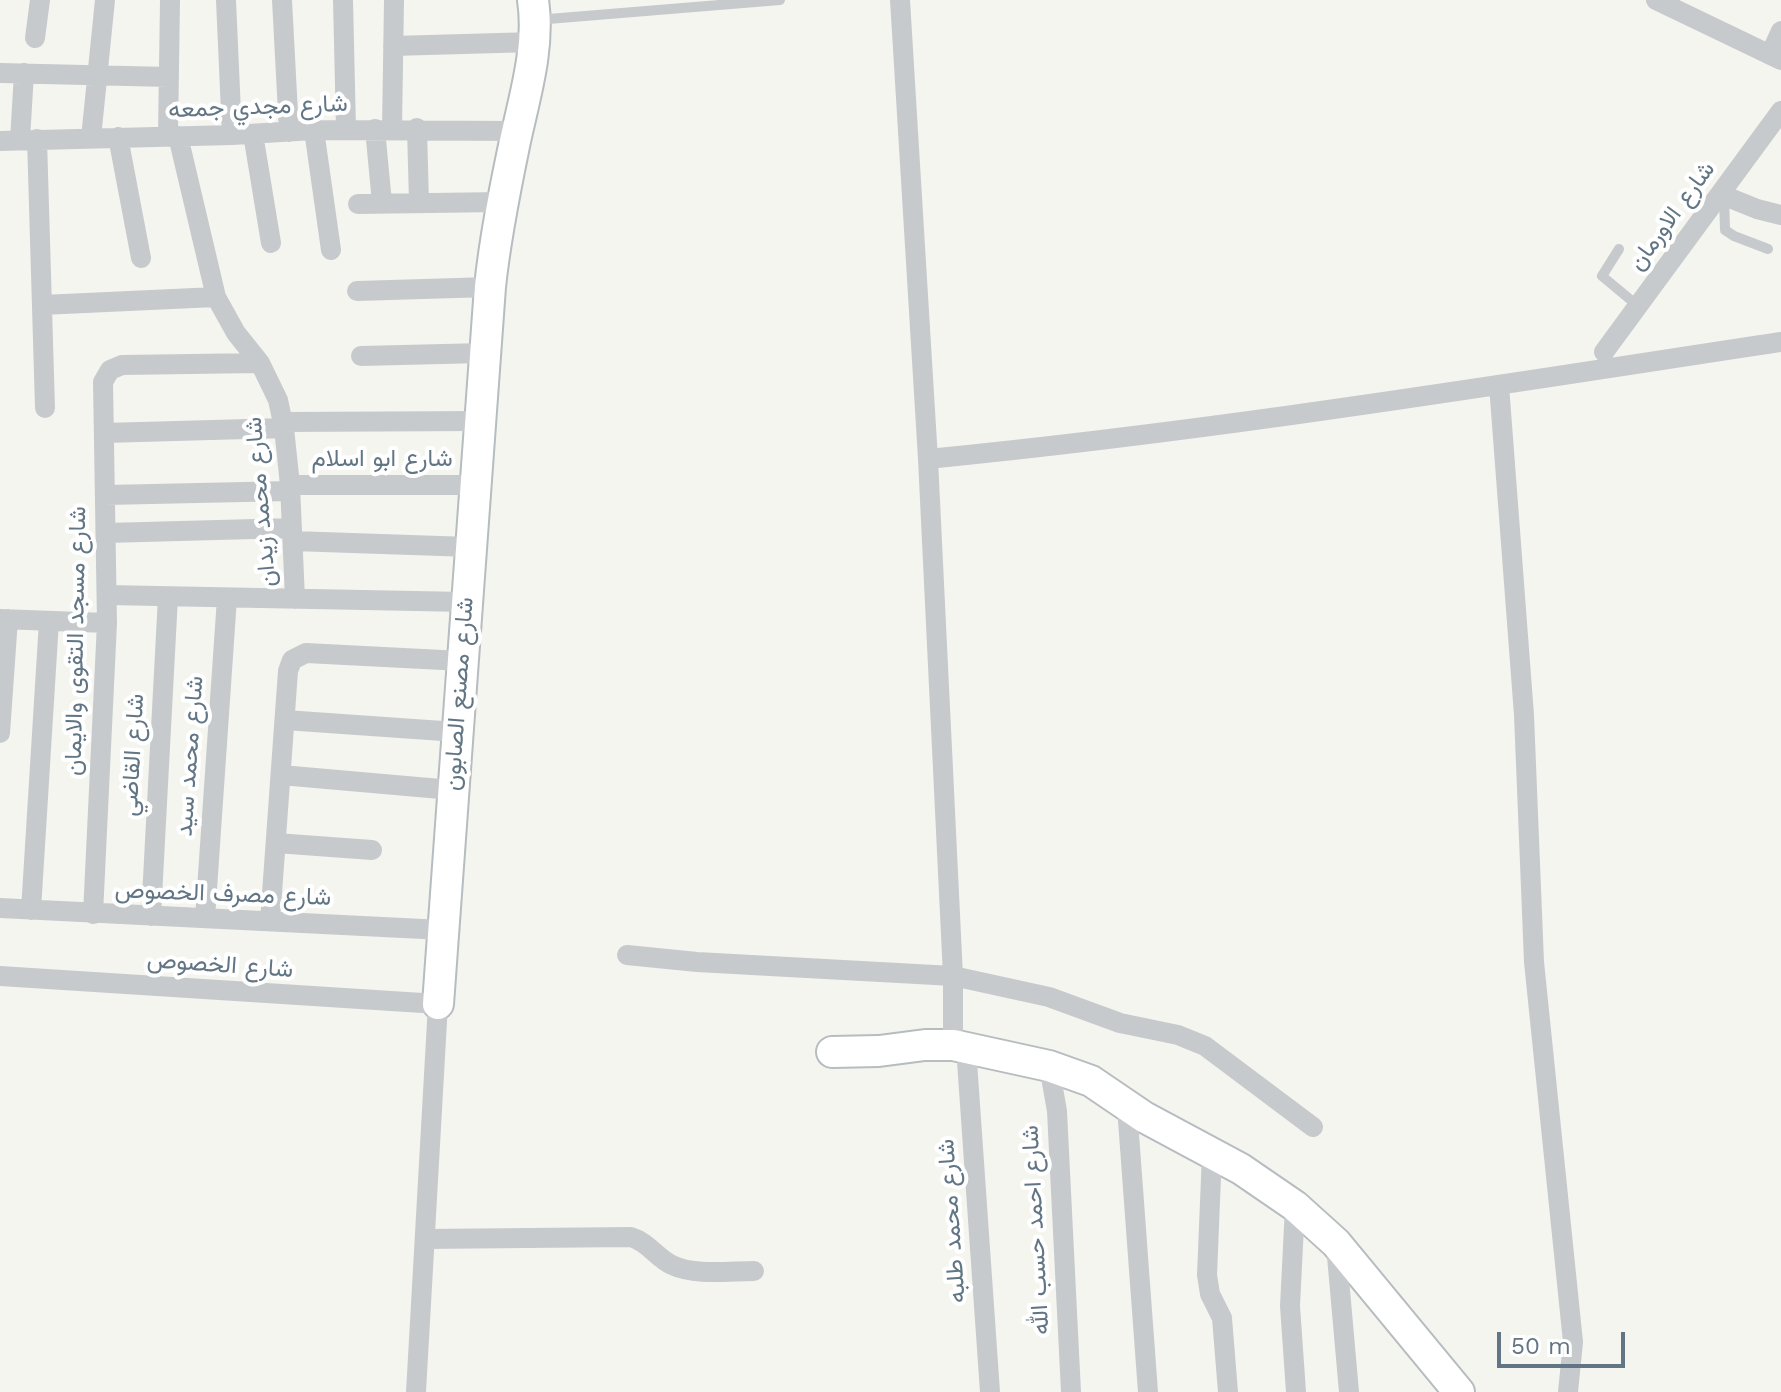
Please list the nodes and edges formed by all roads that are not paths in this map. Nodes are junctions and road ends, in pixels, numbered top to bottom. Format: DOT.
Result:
graph roads {
  1 [pos="40,0"];
  2 [pos="105,0"];
  3 [pos="170,0"];
  4 [pos="226,0"];
  5 [pos="282,0"];
  6 [pos="343,0"];
  7 [pos="394,0"];
  8 [pos="780,0"];
  9 [pos="900,0"];
  10 [pos="1656,0"];
  11 [pos="534,20"];
  12 [pos="1781,31"];
  13 [pos="35,38"];
  14 [pos="393,46"];
  15 [pos="1775,57"];
  16 [pos="0,73"];
  17 [pos="24,73"];
  18 [pos="97,73"];
  19 [pos="169,77"];
  20 [pos="1778,121"];
  21 [pos="417,128"];
  22 [pos="346,129"];
  23 [pos="383,129"];
  24 [pos="314,130"];
  25 [pos="517,131"];
  26 [pos="289,132"];
  27 [pos="253,134"];
  28 [pos="232,135"];
  29 [pos="173,136"];
  30 [pos="118,137"];
  31 [pos="91,138"];
  32 [pos="19,140"];
  33 [pos="1722,195"];
  34 [pos="502,202"];
  35 [pos="382,203"];
  36 [pos="419,203"];
  37 [pos="358,204"];
  38 [pos="1781,215"];
  39 [pos="271,243"];
  40 [pos="1619,249"];
  41 [pos="1768,249"];
  42 [pos="331,250"];
  43 [pos="141,258"];
  44 [pos="490,287"];
  45 [pos="357,291"];
  46 [pos="216,297"];
  47 [pos="42,305"];
  48 [pos="1638,306"];
  49 [pos="1781,342"];
  50 [pos="1604,352"];
  51 [pos="484,353"];
  52 [pos="361,356"];
  53 [pos="260,363"];
  54 [pos="1499,385"];
  55 [pos="45,408"];
  56 [pos="479,421"];
  57 [pos="283,425"];
  58 [pos="104,433"];
  59 [pos="928,459"];
  60 [pos="474,485"];
  61 [pos="290,488"];
  62 [pos="106,495"];
  63 [pos="106,533"];
  64 [pos="292,535"];
  65 [pos="470,547"];
  66 [pos="107,595"];
  67 [pos="168,597"];
  68 [pos="227,598"];
  69 [pos="295,599"];
  70 [pos="466,602"];
  71 [pos="4,619"];
  72 [pos="49,621"];
  73 [pos="107,623"];
  74 [pos="462,661"];
  75 [pos="285,720"];
  76 [pos="457,732"];
  77 [pos="0,733"];
  78 [pos="281,775"];
  79 [pos="452,790"];
  80 [pos="276,843"];
  81 [pos="372,850"];
  82 [pos="0,908"];
  83 [pos="31,910"];
  84 [pos="93,914"];
  85 [pos="151,916"];
  86 [pos="205,918"];
  87 [pos="270,921"];
  88 [pos="443,937"];
  89 [pos="627,955"];
  90 [pos="0,976"];
  91 [pos="953,981"];
  92 [pos="438,1000"];
  93 [pos="957,1038"];
  94 [pos="832,1052"];
  95 [pos="1049,1066"];
  96 [pos="1127,1107"];
  97 [pos="1313,1127"];
  98 [pos="1212,1153"];
  99 [pos="1295,1206"];
  100 [pos="425,1239"];
  101 [pos="1336,1243"];
  102 [pos="754,1271"];
  103 [pos="416,1392"];
  104 [pos="990,1392"];
  105 [pos="1071,1392"];
  106 [pos="1148,1392"];
  107 [pos="1228,1392"];
  108 [pos="1296,1392"];
  109 [pos="1349,1392"];
  110 [pos="1459,1392"];
  111 [pos="1568,1392"];
  1 -- 13 [label="street"];
  2 -- 18 [label="street"];
  3 -- 19 [label="street, شارع محمد زيدان"];
  4 -- 28 [label="street"];
  5 -- 26 [label="street"];
  6 -- 22 [label="street"];
  7 -- 14 [label="street"];
  8 -- 11 [label="lane"];
  9 -- 59 [label="street, شارع محمد طلبه"];
  10 -- 15 [label="street"];
  11 -- 14 [label="street"];
  11 -- 25 [label="street, شارع مصنع الصابون"];
  12 -- 15 [label="street"];
  14 -- 23 [label="street"];
  16 -- 17 [label="street"];
  17 -- 18 [label="street"];
  17 -- 32 [label="street"];
  18 -- 19 [label="street"];
  18 -- 31 [label="street"];
  19 -- 29 [label="street, شارع محمد زيدان"];
  20 -- 33 [label="street, شارع الاورمان"];
  21 -- 23 [label="street, شارع مجدي جمعه"];
  21 -- 25 [label="street, شارع مجدي جمعه"];
  21 -- 36 [label="street"];
  22 -- 23 [label="street, شارع مجدي جمعه"];
  22 -- 24 [label="street, شارع مجدي جمعه"];
  23 -- 35 [label="street"];
  24 -- 26 [label="street, شارع مجدي جمعه"];
  24 -- 42 [label="street"];
  25 -- 34 [label="street, شارع مصنع الصابون"];
  26 -- 27 [label="street, شارع مجدي جمعه"];
  27 -- 28 [label="street, شارع مجدي جمعه"];
  27 -- 39 [label="street"];
  28 -- 29 [label="street, شارع مجدي جمعه"];
  29 -- 30 [label="street, شارع مجدي جمعه"];
  29 -- 46 [label="street, شارع محمد زيدان"];
  30 -- 31 [label="street, شارع مجدي جمعه"];
  30 -- 43 [label="street"];
  31 -- 32 [label="street, شارع مجدي جمعه"];
  32 -- 47 [label="street"];
  33 -- 38 [label="street"];
  33 -- 41 [label="lane"];
  33 -- 48 [label="street, شارع الاورمان"];
  34 -- 36 [label="street"];
  34 -- 44 [label="street, شارع مصنع الصابون"];
  35 -- 36 [label="street"];
  35 -- 37 [label="street"];
  40 -- 48 [label="lane"];
  44 -- 45 [label="street"];
  44 -- 51 [label="street, شارع مصنع الصابون"];
  46 -- 47 [label="street"];
  46 -- 53 [label="street, شارع محمد زيدان"];
  47 -- 55 [label="street"];
  48 -- 50 [label="street, شارع الاورمان"];
  49 -- 54 [label="street"];
  51 -- 52 [label="street"];
  51 -- 56 [label="street, شارع مصنع الصابون"];
  53 -- 57 [label="street, شارع محمد زيدان"];
  53 -- 58 [label="street, شارع مسجد التقوى والايمان"];
  54 -- 59 [label="street"];
  54 -- 111 [label="street"];
  56 -- 57 [label="street"];
  56 -- 60 [label="street, شارع مصنع الصابون"];
  57 -- 58 [label="street"];
  57 -- 61 [label="street, شارع محمد زيدان"];
  58 -- 62 [label="street, شارع مسجد التقوى والايمان"];
  59 -- 91 [label="street, شارع محمد طلبه"];
  60 -- 61 [label="street, شارع ابو اسلام"];
  60 -- 65 [label="street, شارع مصنع الصابون"];
  61 -- 62 [label="street, شارع ابو اسلام"];
  61 -- 64 [label="street, شارع محمد زيدان"];
  62 -- 63 [label="street, شارع مسجد التقوى والايمان"];
  63 -- 64 [label="street"];
  63 -- 66 [label="street, شارع مسجد التقوى والايمان"];
  64 -- 65 [label="street"];
  64 -- 69 [label="street, شارع محمد زيدان"];
  65 -- 70 [label="street, شارع مصنع الصابون"];
  66 -- 67 [label="street"];
  66 -- 73 [label="street, شارع مسجد التقوى والايمان"];
  67 -- 68 [label="street"];
  67 -- 85 [label="street, شارع القاضي"];
  68 -- 69 [label="street"];
  68 -- 86 [label="street, شارع محمد سيد"];
  69 -- 70 [label="street"];
  70 -- 74 [label="street, شارع مصنع الصابون"];
  71 -- 72 [label="street"];
  71 -- 77 [label="street"];
  72 -- 73 [label="street"];
  72 -- 83 [label="street"];
  73 -- 84 [label="street, شارع مسجد التقوى والايمان"];
  74 -- 75 [label="street"];
  74 -- 76 [label="street, شارع مصنع الصابون"];
  75 -- 76 [label="street"];
  75 -- 78 [label="street"];
  76 -- 79 [label="street, شارع مصنع الصابون"];
  78 -- 79 [label="street"];
  78 -- 80 [label="street"];
  79 -- 88 [label="street, شارع مصنع الصابون"];
  80 -- 81 [label="street"];
  80 -- 87 [label="street"];
  82 -- 83 [label="street, شارع مصرف الخصوص"];
  83 -- 84 [label="street, شارع مصرف الخصوص"];
  84 -- 85 [label="street, شارع مصرف الخصوص"];
  85 -- 86 [label="street, شارع مصرف الخصوص"];
  86 -- 87 [label="street, شارع مصرف الخصوص"];
  87 -- 88 [label="street, شارع مصرف الخصوص"];
  88 -- 92 [label="street, شارع مصنع الصابون"];
  89 -- 91 [label="street"];
  90 -- 92 [label="street, شارع الخصوص"];
  91 -- 93 [label="street, شارع محمد طلبه"];
  91 -- 97 [label="street"];
  92 -- 100 [label="street, شارع مصنع الصابون"];
  93 -- 94 [label="street"];
  93 -- 95 [label="street"];
  93 -- 104 [label="street, شارع محمد طلبه"];
  95 -- 96 [label="street"];
  95 -- 105 [label="street, شارع احمد حسب الله"];
  96 -- 98 [label="street"];
  96 -- 106 [label="street"];
  98 -- 99 [label="street"];
  98 -- 107 [label="street"];
  99 -- 101 [label="street"];
  99 -- 108 [label="street"];
  100 -- 102 [label="street"];
  100 -- 103 [label="street, شارع مصنع الصابون"];
  101 -- 109 [label="street"];
  101 -- 110 [label="street"];
}
